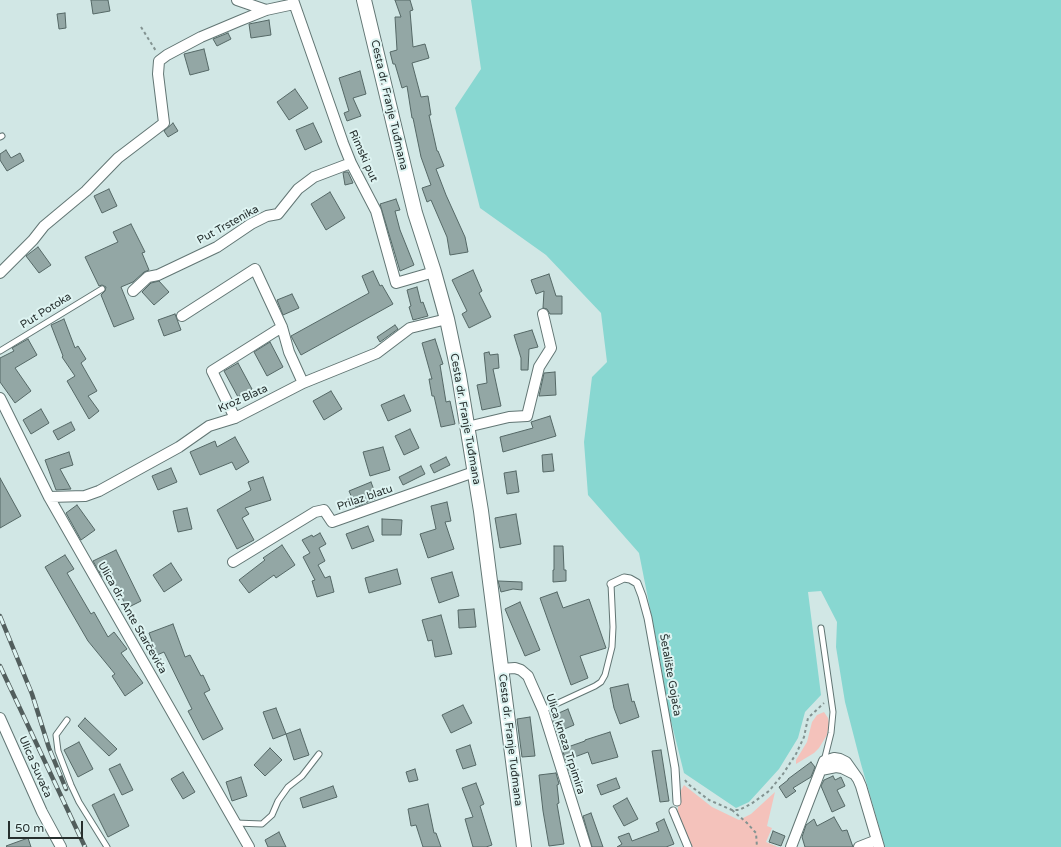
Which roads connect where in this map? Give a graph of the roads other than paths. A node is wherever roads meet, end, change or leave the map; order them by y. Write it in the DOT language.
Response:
graph roads {
  1 [pos="237,0"];
  2 [pos="364,0"];
  3 [pos="294,2"];
  4 [pos="266,10"];
  5 [pos="351,163"];
  6 [pos="434,272"];
  7 [pos="0,273"];
  8 [pos="102,289"];
  9 [pos="133,291"];
  10 [pos="543,314"];
  11 [pos="182,316"];
  12 [pos="447,319"];
  13 [pos="282,327"];
  14 [pos="0,351"];
  15 [pos="303,383"];
  16 [pos="0,398"];
  17 [pos="235,418"];
  18 [pos="468,427"];
  19 [pos="474,472"];
  20 [pos="49,497"];
  21 [pos="233,562"];
  22 [pos="610,584"];
  23 [pos="821,628"];
  24 [pos="501,669"];
  25 [pos="543,710"];
  26 [pos="0,718"];
  27 [pos="68,720"];
  28 [pos="319,754"];
  29 [pos="822,765"];
  30 [pos="677,802"];
  31 [pos="673,811"];
  32 [pos="235,823"];
  33 [pos="878,844"];
  34 [pos="61,847"];
  35 [pos="107,847"];
  36 [pos="249,847"];
  37 [pos="524,847"];
  38 [pos="586,847"];
  39 [pos="688,847"];
  40 [pos="791,847"];
  41 [pos="859,847"];
  1 -- 4 [label="street"];
  2 -- 6 [label="main road, Cesta dr. Franje Tuđmana"];
  3 -- 4 [label="street"];
  3 -- 5 [label="street, Rimski put"];
  4 -- 7 [label="street"];
  5 -- 6 [label="street, Rimski put"];
  5 -- 9 [label="street, Put Trstenika"];
  6 -- 12 [label="main road, Cesta dr. Franje Tuđmana"];
  8 -- 14 [label="lane, Put Potoka"];
  10 -- 18 [label="street"];
  11 -- 13 [label="street"];
  12 -- 15 [label="street, Kroz Blata"];
  12 -- 18 [label="main road, Cesta dr. Franje Tuđmana"];
  13 -- 15 [label="street"];
  13 -- 17 [label="street"];
  15 -- 17 [label="street, Kroz Blata"];
  16 -- 20 [label="street, Ulica dr. Ante Starčevića"];
  17 -- 20 [label="street, Kroz Blata"];
  18 -- 19 [label="main road, Cesta dr. Franje Tuđmana"];
  19 -- 21 [label="street, Prilaz blatu"];
  19 -- 24 [label="main road, Cesta dr. Franje Tuđmana"];
  20 -- 32 [label="street, Ulica dr. Ante Starčevića"];
  22 -- 25 [label="lane"];
  22 -- 30 [label="street, Šetalište Gojača"];
  23 -- 29 [label="lane"];
  24 -- 25 [label="street, Ulica kneza Trpimira"];
  24 -- 37 [label="main road, Cesta dr. Franje Tuđmana"];
  25 -- 38 [label="street, Ulica kneza Trpimira"];
  26 -- 34 [label="street, Ulica Suvača"];
  27 -- 35 [label="lane"];
  28 -- 32 [label="lane"];
  29 -- 33 [label="street"];
  29 -- 40 [label="street"];
  31 -- 39 [label="street"];
  32 -- 36 [label="street, Ulica dr. Ante Starčevića"];
  33 -- 41 [label="street"];
}
